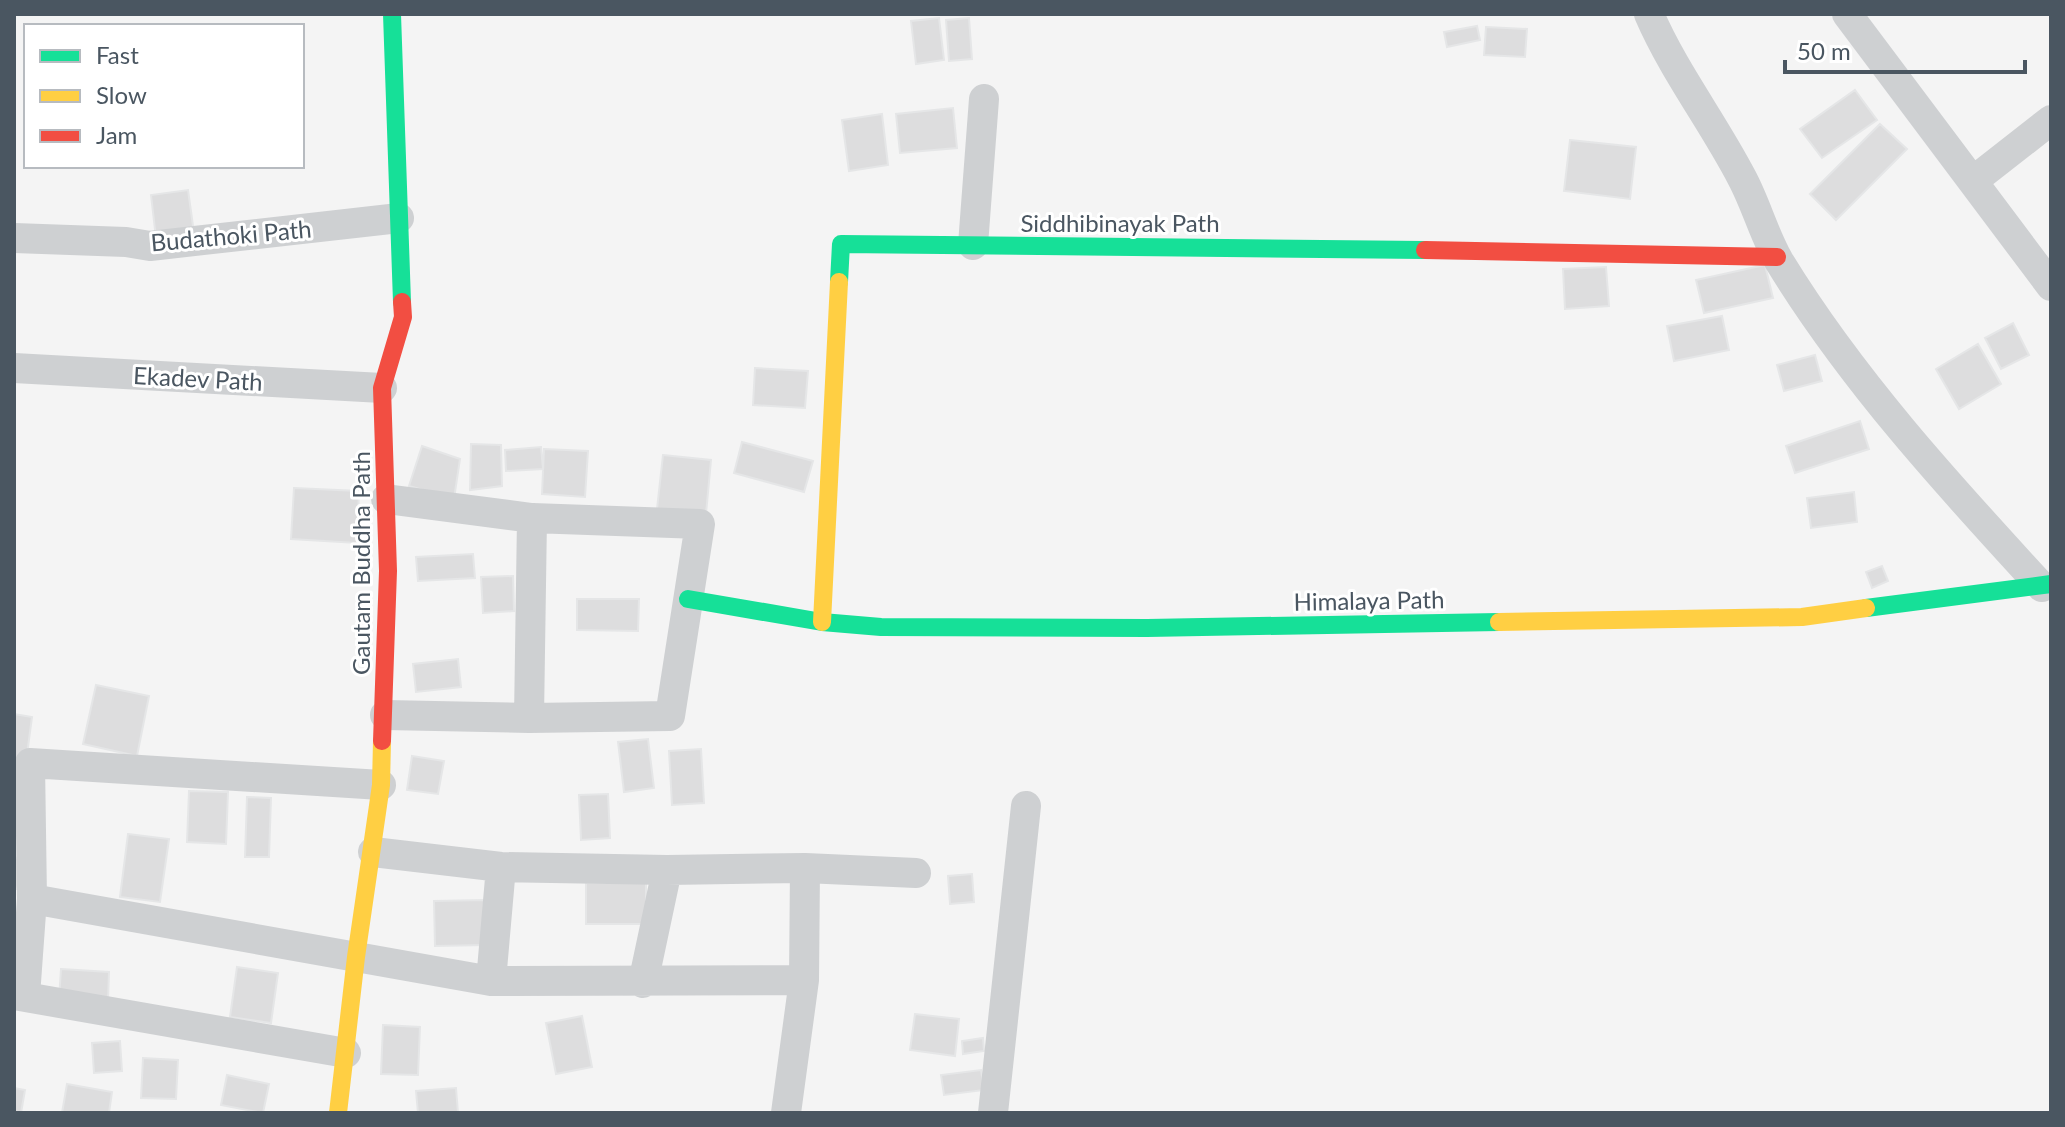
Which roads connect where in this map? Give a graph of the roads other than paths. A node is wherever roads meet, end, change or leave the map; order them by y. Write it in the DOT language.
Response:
graph roads {
  1 [pos="392,14"];
  2 [pos="1649,14"];
  3 [pos="1847,14"];
  4 [pos="984,99"];
  5 [pos="2051,120"];
  6 [pos="1973,181"];
  7 [pos="399,218"];
  8 [pos="14,238"];
  9 [pos="973,245"];
  10 [pos="1777,257"];
  11 [pos="2051,286"];
  12 [pos="14,368"];
  13 [pos="382,388"];
  14 [pos="386,499"];
  15 [pos="532,518"];
  16 [pos="2046,586"];
  17 [pos="688,599"];
  18 [pos="822,622"];
  19 [pos="385,715"];
  20 [pos="529,718"];
  21 [pos="381,785"];
  22 [pos="1026,806"];
  23 [pos="373,852"];
  24 [pos="501,867"];
  25 [pos="805,868"];
  26 [pos="667,870"];
  27 [pos="916,873"];
  28 [pos="32,899"];
  29 [pos="356,957"];
  30 [pos="804,980"];
  31 [pos="491,981"];
  32 [pos="643,983"];
  33 [pos="20,996"];
  34 [pos="346,1053"];
  35 [pos="338,1113"];
  36 [pos="786,1113"];
  37 [pos="993,1113"];
  1 -- 7 [label="street, Gautam Buddha Path"];
  2 -- 10 [label="street"];
  3 -- 6 [label="street"];
  4 -- 9 [label="street"];
  5 -- 6 [label="street"];
  6 -- 11 [label="street"];
  7 -- 8 [label="street, Budathoki Path"];
  7 -- 13 [label="street, Gautam Buddha Path"];
  9 -- 10 [label="street, Siddhibinayak Path"];
  9 -- 18 [label="street, Siddhibinayak Path"];
  10 -- 16 [label="street"];
  12 -- 13 [label="street, Ekadev Path"];
  13 -- 14 [label="street, Gautam Buddha Path"];
  14 -- 15 [label="street"];
  14 -- 19 [label="street, Gautam Buddha Path"];
  15 -- 17 [label="street"];
  15 -- 20 [label="street"];
  16 -- 18 [label="street, Himalaya Path"];
  17 -- 18 [label="street, Himalaya Path"];
  17 -- 20 [label="street"];
  19 -- 20 [label="street"];
  19 -- 21 [label="street, Gautam Buddha Path"];
  21 -- 23 [label="street, Gautam Buddha Path"];
  21 -- 28 [label="street"];
  22 -- 37 [label="street"];
  23 -- 24 [label="street"];
  23 -- 29 [label="street, Gautam Buddha Path"];
  24 -- 26 [label="street"];
  24 -- 31 [label="street"];
  25 -- 26 [label="street"];
  25 -- 27 [label="street"];
  25 -- 30 [label="street"];
  26 -- 32 [label="street"];
  28 -- 29 [label="street"];
  28 -- 33 [label="street"];
  29 -- 31 [label="street"];
  29 -- 34 [label="street, Gautam Buddha Path"];
  30 -- 32 [label="street"];
  30 -- 36 [label="street"];
  31 -- 32 [label="street"];
  33 -- 34 [label="street"];
  34 -- 35 [label="street, Gautam Buddha Path"];
}
